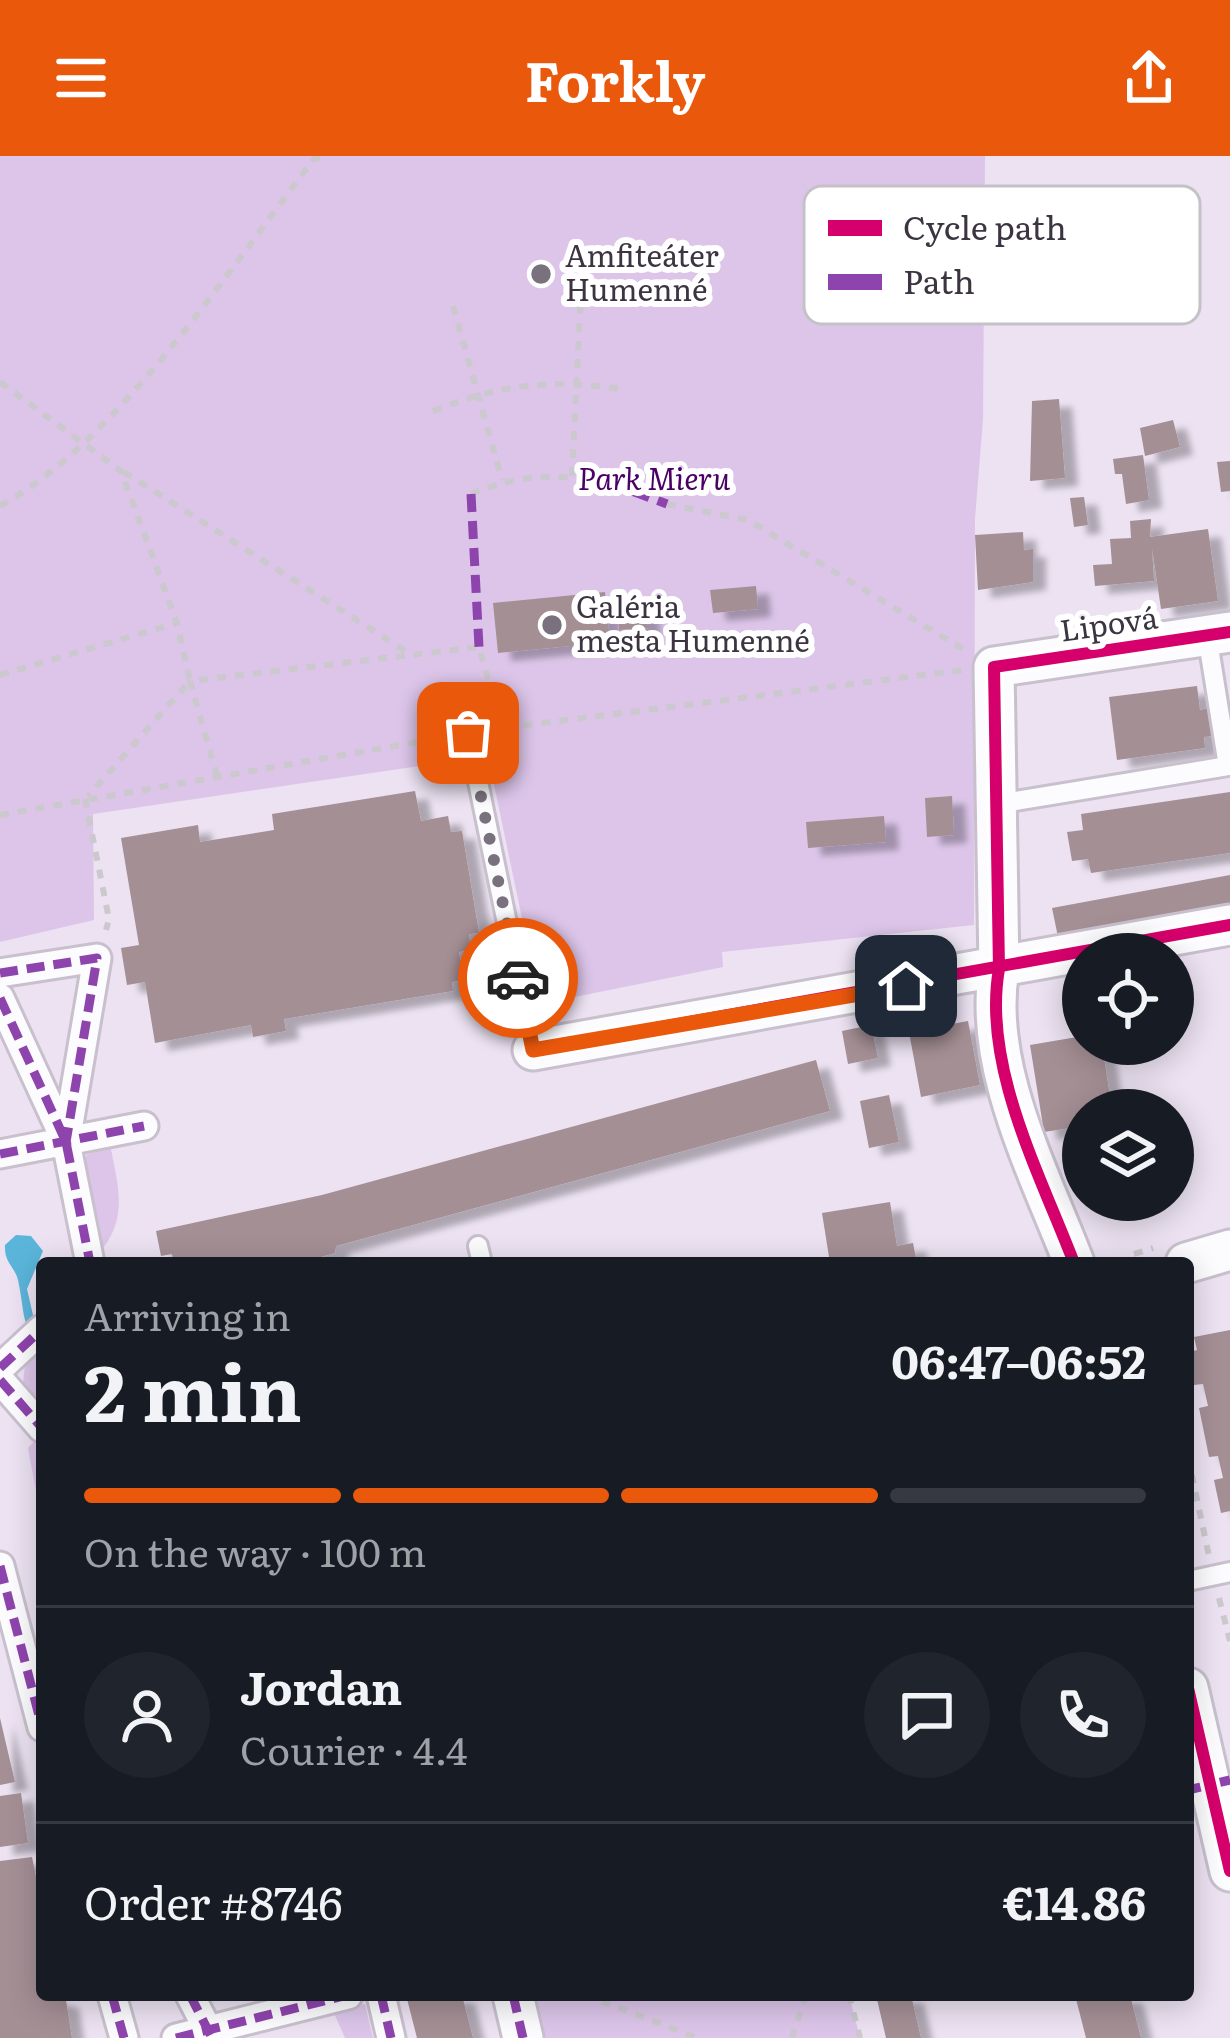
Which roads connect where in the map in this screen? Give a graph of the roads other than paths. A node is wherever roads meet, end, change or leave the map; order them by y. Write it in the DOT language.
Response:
graph roads {
  1 [pos="1218,633"];
  2 [pos="468,733"];
  3 [pos="997,804"];
  4 [pos="1230,925"];
  5 [pos="1000,969"];
  6 [pos="0,973"];
  7 [pos="0,998"];
  8 [pos="533,1050"];
  9 [pos="144,1126"];
  10 [pos="66,1142"];
  11 [pos="0,1154"];
  12 [pos="1230,1250"];
  13 [pos="89,1257"];
  14 [pos="1072,1257"];
  15 [pos="1194,1261"];
  16 [pos="36,1335"];
  17 [pos="10,1359"];
  18 [pos="0,1380"];
  19 [pos="36,1421"];
  20 [pos="0,1566"];
  21 [pos="1230,1572"];
  22 [pos="1194,1580"];
  23 [pos="33,1653"];
  24 [pos="1194,1715"];
  25 [pos="1209,1784"];
  26 [pos="1230,1871"];
  27 [pos="114,2001"];
  28 [pos="193,2001"];
  29 [pos="327,2001"];
  30 [pos="383,2001"];
  31 [pos="514,2001"];
  32 [pos="210,2034"];
  33 [pos="124,2038"];
  34 [pos="176,2038"];
  35 [pos="392,2038"];
  36 [pos="523,2038"];
  1 -- 3 [label="street, Lipová"];
  1 -- 3 [label="lane"];
  2 -- 8 [label="lane"];
  3 -- 5 [label="street"];
  4 -- 5 [label="street"];
  5 -- 8 [label="street"];
  5 -- 14 [label="street"];
  6 -- 10 [label="street"];
  7 -- 10 [label="street"];
  9 -- 10 [label="street"];
  10 -- 11 [label="street"];
  10 -- 13 [label="street"];
  12 -- 15 [label="street"];
  16 -- 17 [label="street"];
  18 -- 19 [label="street"];
  20 -- 23 [label="street"];
  21 -- 22 [label="lane"];
  24 -- 25 [label="street"];
  25 -- 26 [label="street"];
  27 -- 33 [label="street"];
  28 -- 32 [label="street"];
  29 -- 32 [label="street"];
  30 -- 35 [label="street"];
  31 -- 36 [label="street"];
  32 -- 34 [label="street"];
}
